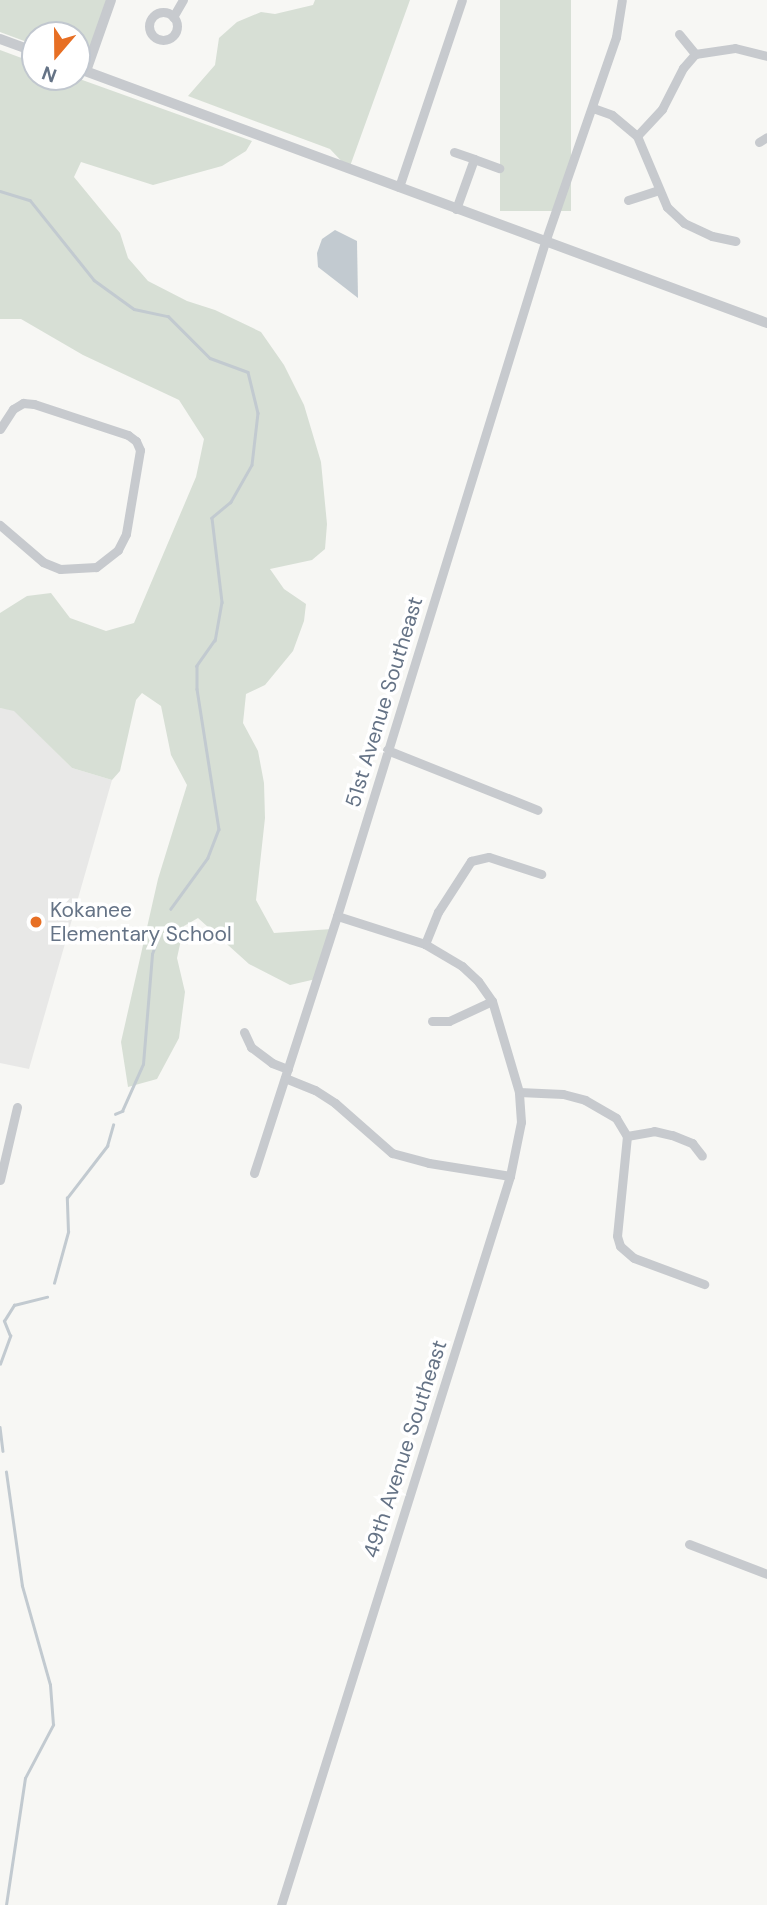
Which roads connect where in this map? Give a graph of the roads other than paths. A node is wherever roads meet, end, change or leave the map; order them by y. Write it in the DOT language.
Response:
graph roads {
  1 [pos="111,0"];
  2 [pos="183,0"];
  3 [pos="462,0"];
  4 [pos="622,0"];
  5 [pos="173,17"];
  6 [pos="680,34"];
  7 [pos="0,39"];
  8 [pos="21,47"];
  9 [pos="91,48"];
  10 [pos="695,54"];
  11 [pos="767,56"];
  12 [pos="91,73"];
  13 [pos="593,107"];
  14 [pos="637,136"];
  15 [pos="454,152"];
  16 [pos="474,159"];
  17 [pos="499,168"];
  18 [pos="399,187"];
  19 [pos="659,190"];
  20 [pos="628,200"];
  21 [pos="456,209"];
  22 [pos="735,241"];
  23 [pos="545,242"];
  24 [pos="767,323"];
  25 [pos="0,429"];
  26 [pos="0,525"];
  27 [pos="387,750"];
  28 [pos="538,810"];
  29 [pos="541,874"];
  30 [pos="337,916"];
  31 [pos="425,944"];
  32 [pos="492,1001"];
  33 [pos="432,1021"];
  34 [pos="244,1032"];
  35 [pos="287,1074"];
  36 [pos="519,1092"];
  37 [pos="17,1107"];
  38 [pos="627,1136"];
  39 [pos="702,1156"];
  40 [pos="254,1172"];
  41 [pos="510,1176"];
  42 [pos="0,1180"];
  43 [pos="705,1284"];
  44 [pos="689,1544"];
  45 [pos="767,1574"];
  46 [pos="281,1905"];
  1 -- 9 [label="street"];
  2 -- 5 [label="street"];
  3 -- 18 [label="street"];
  4 -- 13 [label="street, 51st Avenue Southeast"];
  6 -- 10 [label="street"];
  7 -- 8 [label="street"];
  10 -- 11 [label="street"];
  10 -- 14 [label="street"];
  12 -- 18 [label="street"];
  13 -- 14 [label="street"];
  13 -- 23 [label="street, 51st Avenue Southeast"];
  14 -- 19 [label="street"];
  15 -- 16 [label="street"];
  16 -- 17 [label="street"];
  16 -- 21 [label="street"];
  18 -- 21 [label="street"];
  19 -- 20 [label="street"];
  19 -- 22 [label="street"];
  21 -- 23 [label="street"];
  23 -- 24 [label="street"];
  23 -- 27 [label="street, 51st Avenue Southeast"];
  25 -- 26 [label="street"];
  27 -- 28 [label="street"];
  27 -- 30 [label="street, 51st Avenue Southeast"];
  29 -- 31 [label="street"];
  30 -- 31 [label="street"];
  30 -- 35 [label="street, 51st Avenue Southeast"];
  31 -- 32 [label="street"];
  32 -- 33 [label="street"];
  32 -- 36 [label="street, 49th Avenue Southeast"];
  34 -- 35 [label="street"];
  35 -- 40 [label="street, 51st Avenue Southeast"];
  35 -- 41 [label="street"];
  36 -- 38 [label="street"];
  36 -- 41 [label="street, 49th Avenue Southeast"];
  37 -- 42 [label="street"];
  38 -- 39 [label="street"];
  38 -- 43 [label="street"];
  41 -- 46 [label="street, 49th Avenue Southeast"];
  44 -- 45 [label="street"];
}
